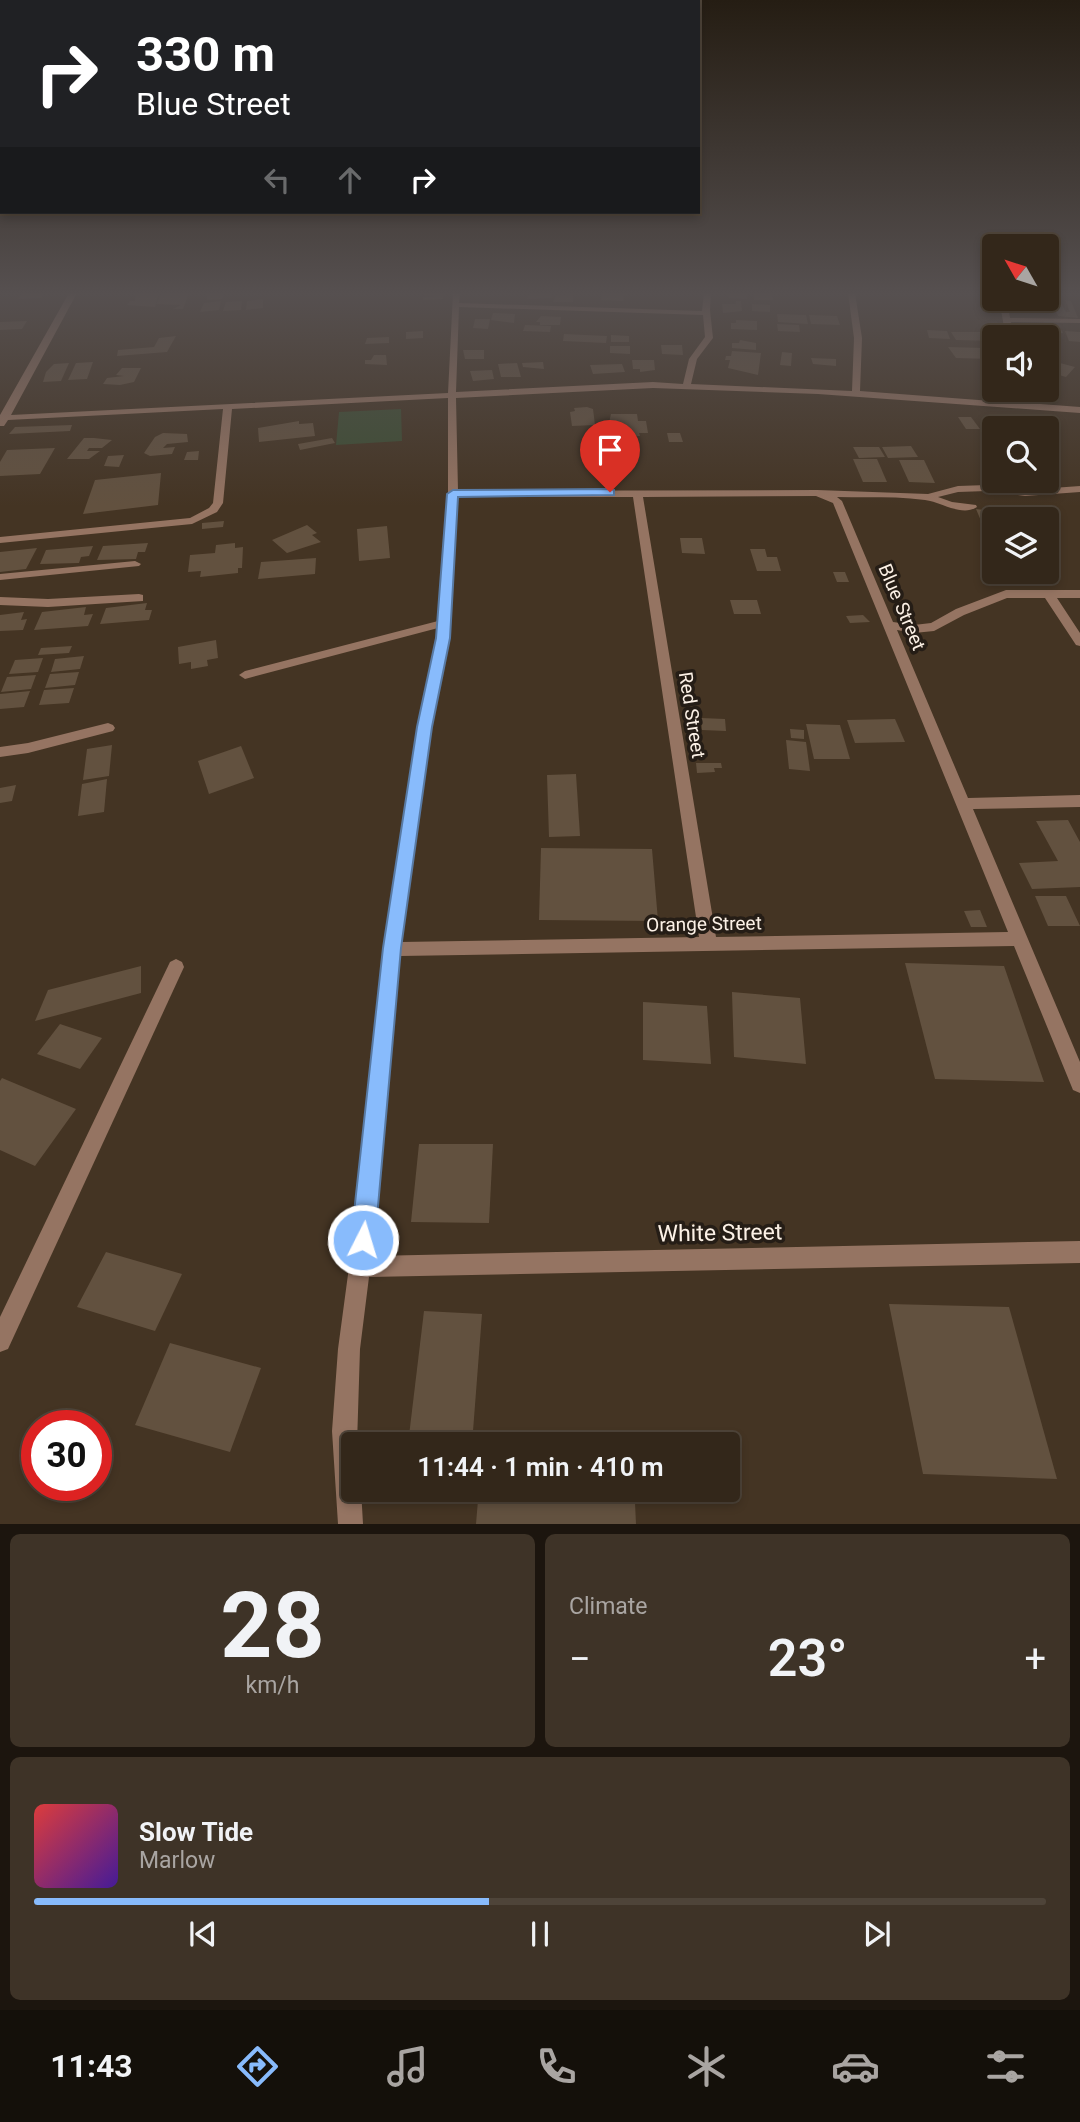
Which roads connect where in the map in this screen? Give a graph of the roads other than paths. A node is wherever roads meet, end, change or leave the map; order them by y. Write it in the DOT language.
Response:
graph roads {
  1 [pos="33,364"];
  2 [pos="453,364"];
  3 [pos="692,364"];
  4 [pos="857,364"];
  5 [pos="687,385"];
  6 [pos="856,394"];
  7 [pos="452,395"];
  8 [pos="1022,402"];
  9 [pos="1023,406"];
  10 [pos="228,407"];
  11 [pos="1080,410"];
  12 [pos="2,420"];
  13 [pos="1080,489"];
  14 [pos="636,492"];
  15 [pos="817,493"];
  16 [pos="453,494"];
  17 [pos="928,497"];
  18 [pos="972,507"];
  19 [pos="0,540"];
  20 [pos="135,564"];
  21 [pos="0,577"];
  22 [pos="1080,594"];
  23 [pos="1049,596"];
  24 [pos="139,598"];
  25 [pos="0,601"];
  26 [pos="444,623"];
  27 [pos="889,625"];
  28 [pos="1080,642"];
  29 [pos="245,675"];
  30 [pos="108,728"];
  31 [pos="0,752"];
  32 [pos="1080,801"];
  33 [pos="965,804"];
  34 [pos="1017,939"];
  35 [pos="709,945"];
  36 [pos="392,948"];
  37 [pos="177,967"];
  38 [pos="1080,1084"];
  39 [pos="1080,1252"];
  40 [pos="360,1266"];
  41 [pos="0,1341"];
  42 [pos="351,1524"];
  1 -- 12 [label="street"];
  2 -- 7 [label="street"];
  3 -- 5 [label="street"];
  4 -- 6 [label="street"];
  5 -- 6 [label="street"];
  5 -- 7 [label="street"];
  6 -- 9 [label="street"];
  7 -- 10 [label="street"];
  7 -- 16 [label="street"];
  8 -- 9 [label="street"];
  9 -- 11 [label="street"];
  10 -- 12 [label="street"];
  10 -- 19 [label="street"];
  13 -- 17 [label="street"];
  14 -- 15 [label="street"];
  14 -- 16 [label="street"];
  14 -- 35 [label="street, Red Street"];
  15 -- 17 [label="street"];
  15 -- 27 [label="street, Blue Street"];
  16 -- 26 [label="street"];
  17 -- 18 [label="street"];
  20 -- 21 [label="street"];
  22 -- 23 [label="street"];
  23 -- 27 [label="street"];
  23 -- 28 [label="street"];
  24 -- 25 [label="street"];
  26 -- 29 [label="street"];
  26 -- 36 [label="street"];
  27 -- 33 [label="street, Blue Street"];
  30 -- 31 [label="street"];
  32 -- 33 [label="street"];
  33 -- 34 [label="street, Blue Street"];
  34 -- 35 [label="street, Orange Street"];
  34 -- 38 [label="street, Blue Street"];
  35 -- 36 [label="street, Orange Street"];
  36 -- 40 [label="street"];
  37 -- 41 [label="street"];
  39 -- 40 [label="street, White Street"];
  40 -- 42 [label="street"];
}
